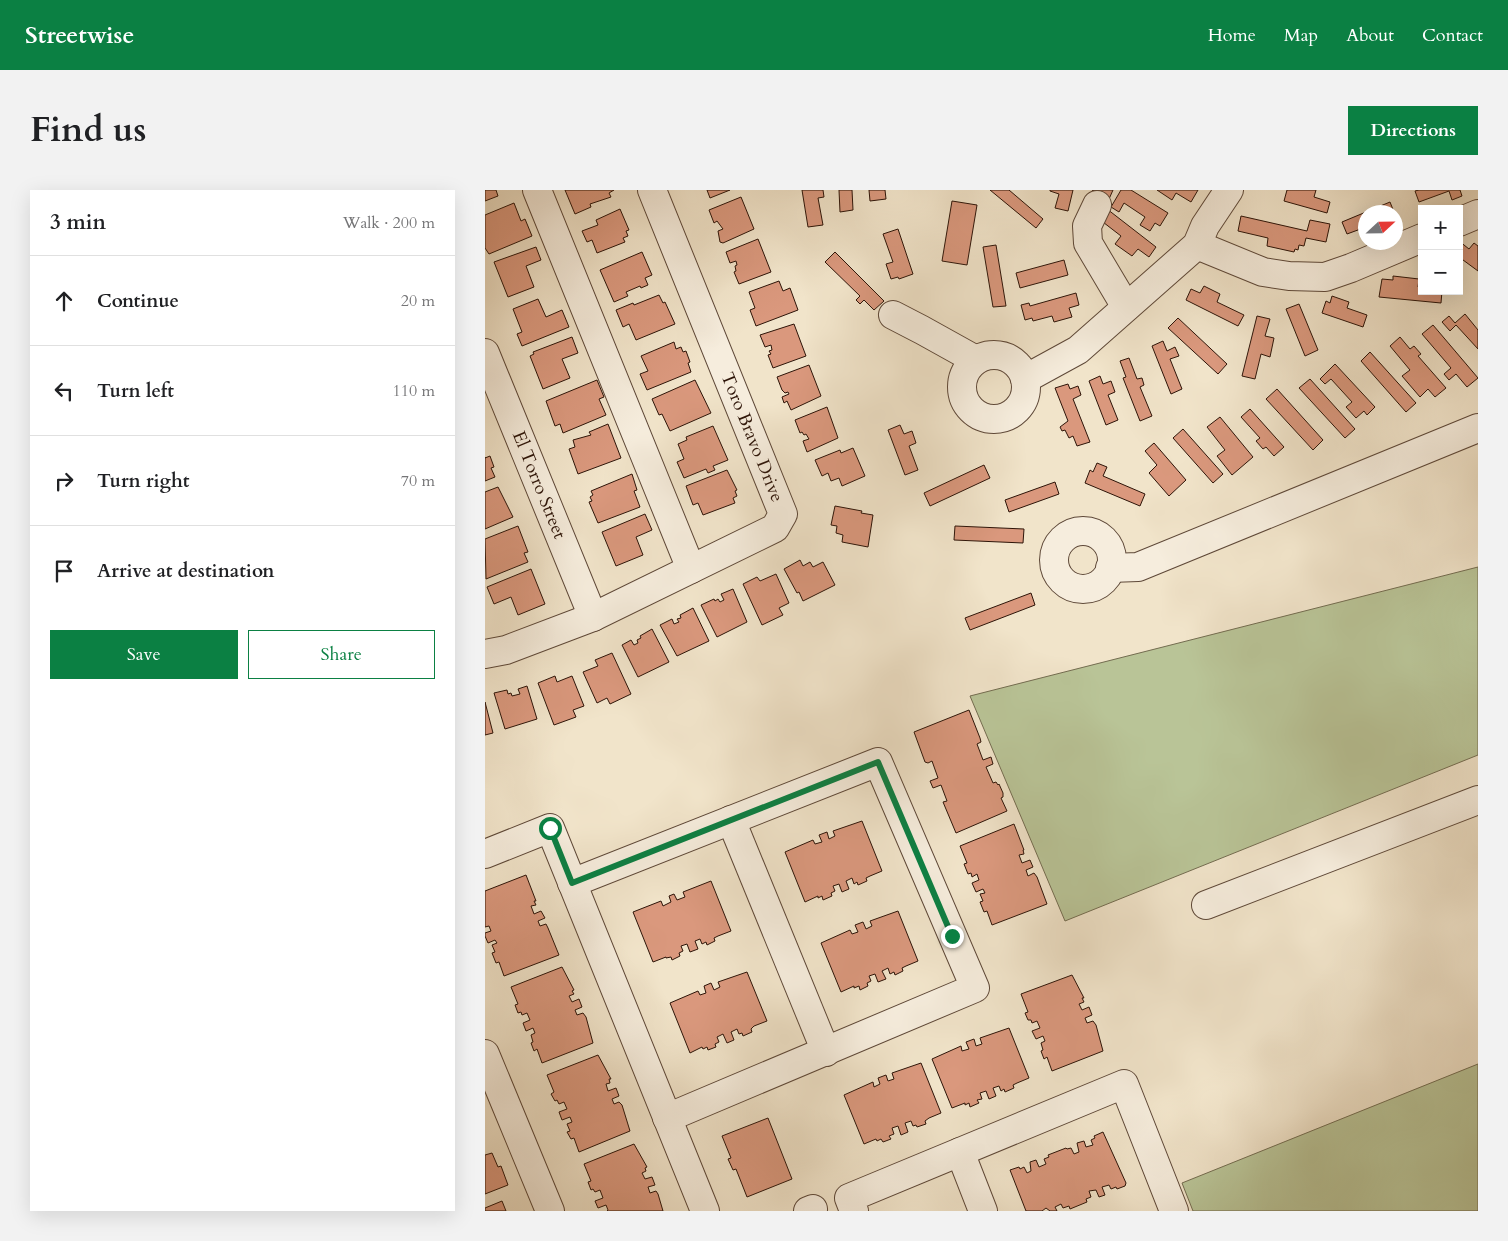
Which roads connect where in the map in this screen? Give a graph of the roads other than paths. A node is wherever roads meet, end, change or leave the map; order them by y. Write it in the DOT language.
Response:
graph roads {
  1 [pos="537,190"];
  2 [pos="652,190"];
  3 [pos="1229,190"];
  4 [pos="1097,205"];
  5 [pos="1478,214"];
  6 [pos="1463,220"];
  7 [pos="1418,240"];
  8 [pos="1197,245"];
  9 [pos="1125,308"];
  10 [pos="893,315"];
  11 [pos="485,353"];
  12 [pos="976,360"];
  13 [pos="1025,379"];
  14 [pos="1478,428"];
  15 [pos="1110,568"];
  16 [pos="691,569"];
  17 [pos="593,617"];
  18 [pos="486,651"];
  19 [pos="1478,800"];
  20 [pos="731,820"];
  21 [pos="485,854"];
  22 [pos="572,883"];
  23 [pos="1206,905"];
  24 [pos="826,1052"];
  25 [pos="485,1054"];
  26 [pos="667,1118"];
  27 [pos="960,1152"];
  28 [pos="549,1211"];
  29 [pos="705,1211"];
  30 [pos="854,1211"];
  31 [pos="983,1211"];
  32 [pos="1174,1211"];
  1 -- 16 [label="street"];
  2 -- 16 [label="street, Toro Bravo Drive"];
  3 -- 8 [label="street"];
  4 -- 9 [label="street"];
  5 -- 6 [label="street"];
  7 -- 8 [label="street"];
  8 -- 9 [label="street"];
  9 -- 13 [label="street"];
  10 -- 12 [label="street"];
  11 -- 17 [label="street, El Torro Street"];
  12 -- 13 [label="street"];
  12 -- 13 [label="street"];
  14 -- 15 [label="street"];
  16 -- 17 [label="street, Toro Bravo Drive"];
  17 -- 18 [label="street, Toro Bravo Drive"];
  19 -- 23 [label="street"];
  20 -- 22 [label="street"];
  20 -- 24 [label="street"];
  20 -- 24 [label="street"];
  21 -- 22 [label="street"];
  22 -- 26 [label="street"];
  24 -- 26 [label="street"];
  25 -- 28 [label="street"];
  26 -- 29 [label="street"];
  27 -- 30 [label="street"];
  27 -- 31 [label="street"];
  27 -- 32 [label="street"];
}
